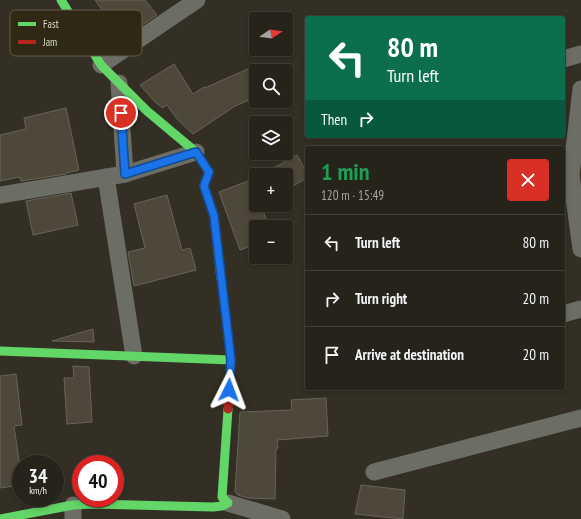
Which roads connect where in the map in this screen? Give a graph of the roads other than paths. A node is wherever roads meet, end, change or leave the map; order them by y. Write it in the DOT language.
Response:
graph roads {
  1 [pos="61,0"];
  2 [pos="197,0"];
  3 [pos="67,10"];
  4 [pos="142,37"];
  5 [pos="581,54"];
  6 [pos="95,56"];
  7 [pos="114,56"];
  8 [pos="565,58"];
  9 [pos="101,65"];
  10 [pos="119,83"];
  11 [pos="581,89"];
  12 [pos="196,152"];
  13 [pos="125,174"];
  14 [pos="567,176"];
  15 [pos="106,177"];
  16 [pos="0,195"];
  17 [pos="581,249"];
  18 [pos="581,309"];
  19 [pos="565,313"];
  20 [pos="0,351"];
  21 [pos="134,356"];
  22 [pos="231,360"];
  23 [pos="581,418"];
  24 [pos="374,472"];
  25 [pos="228,502"];
  26 [pos="73,512"];
  27 [pos="0,519"];
  28 [pos="282,519"];
  1 -- 3 [label="street"];
  2 -- 4 [label="street"];
  5 -- 8 [label="street"];
  6 -- 9 [label="street"];
  7 -- 9 [label="street"];
  9 -- 10 [label="street"];
  10 -- 12 [label="street"];
  10 -- 13 [label="street"];
  11 -- 14 [label="street"];
  12 -- 13 [label="street"];
  12 -- 22 [label="street"];
  13 -- 15 [label="street"];
  14 -- 17 [label="street"];
  15 -- 16 [label="street"];
  15 -- 21 [label="street"];
  18 -- 19 [label="street"];
  20 -- 21 [label="street"];
  21 -- 22 [label="street"];
  22 -- 25 [label="street"];
  23 -- 24 [label="street"];
  25 -- 26 [label="street"];
  25 -- 28 [label="street"];
  26 -- 27 [label="street"];
}
